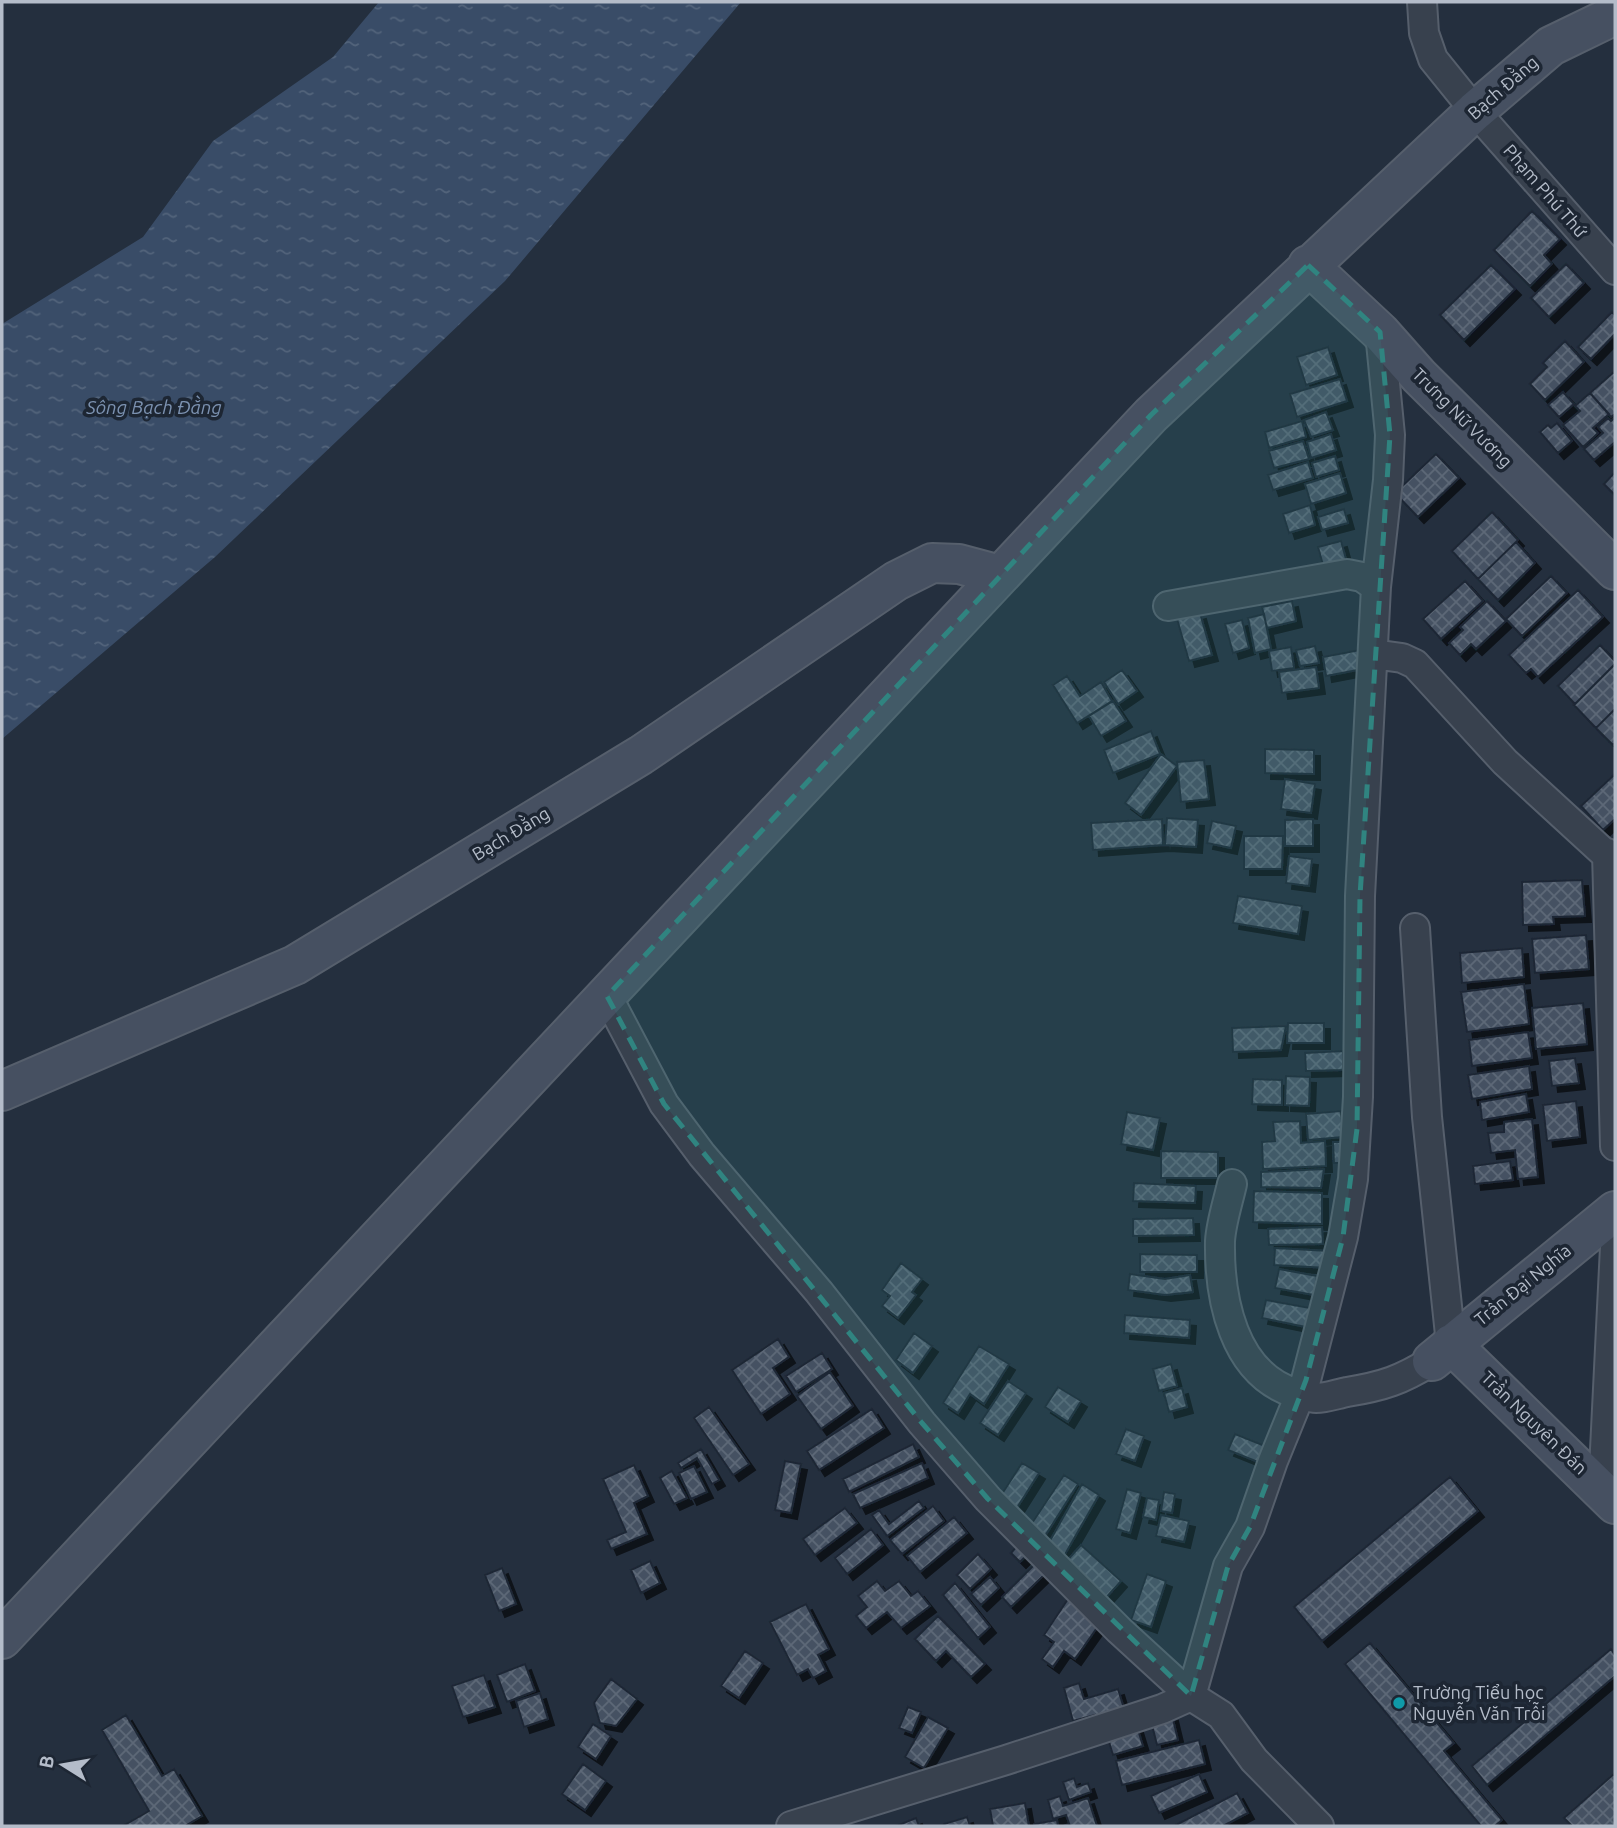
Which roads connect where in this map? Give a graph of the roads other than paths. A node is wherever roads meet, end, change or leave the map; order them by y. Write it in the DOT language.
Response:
graph roads {
  1 [pos="1422,2"];
  2 [pos="1615,15"];
  3 [pos="1475,111"];
  4 [pos="1609,251"];
  5 [pos="1308,265"];
  6 [pos="1380,332"];
  7 [pos="1615,570"];
  8 [pos="1000,575"];
  9 [pos="1376,587"];
  10 [pos="1168,606"];
  11 [pos="1373,654"];
  12 [pos="1611,858"];
  13 [pos="1415,928"];
  14 [pos="607,996"];
  15 [pos="2,1091"];
  16 [pos="1615,1146"];
  17 [pos="1232,1184"];
  18 [pos="1615,1211"];
  19 [pos="1615,1247"];
  20 [pos="1441,1352"];
  21 [pos="1301,1394"];
  22 [pos="1609,1497"];
  23 [pos="2,1639"];
  24 [pos="1192,1696"];
  25 [pos="791,1826"];
  26 [pos="1319,1826"];
  1 -- 3 [label="street"];
  2 -- 3 [label="street, Bạch Đằng"];
  3 -- 4 [label="street, Phạm Phú Thứ"];
  3 -- 5 [label="street, Bạch Đằng"];
  5 -- 6 [label="street, Trưng Nữ Vương"];
  5 -- 8 [label="street, Bạch Đằng"];
  6 -- 7 [label="street, Trưng Nữ Vương"];
  6 -- 9 [label="street"];
  8 -- 14 [label="street, Bạch Đằng"];
  8 -- 15 [label="street, Bạch Đằng"];
  9 -- 10 [label="street"];
  9 -- 11 [label="street"];
  11 -- 12 [label="street"];
  11 -- 21 [label="street"];
  12 -- 16 [label="street"];
  13 -- 20 [label="street"];
  14 -- 23 [label="street, Bạch Đằng"];
  14 -- 24 [label="street"];
  17 -- 21 [label="street"];
  18 -- 20 [label="street, Trần Đại Nghĩa"];
  19 -- 22 [label="street"];
  20 -- 21 [label="street"];
  20 -- 22 [label="street, Trần Nguyên Đán"];
  21 -- 24 [label="street"];
  24 -- 25 [label="street"];
  24 -- 26 [label="street"];
}
